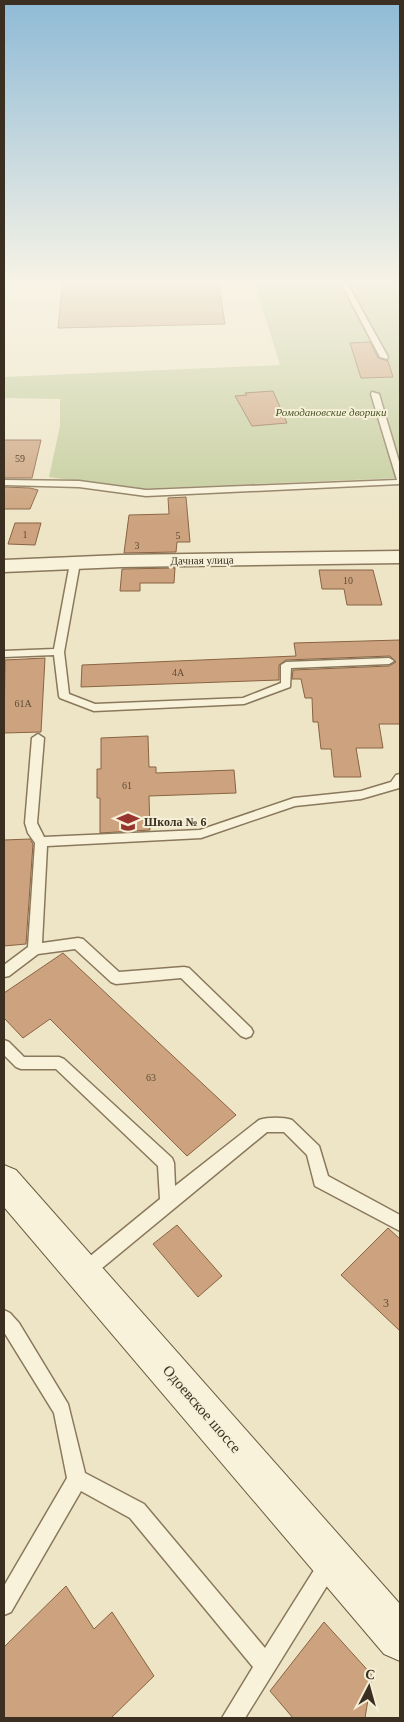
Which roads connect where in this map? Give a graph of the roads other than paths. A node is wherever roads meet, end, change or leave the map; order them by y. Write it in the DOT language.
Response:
graph roads {
  1 [pos="375,394"];
  2 [pos="400,478"];
  3 [pos="400,482"];
  4 [pos="4,484"];
  5 [pos="400,557"];
  6 [pos="75,563"];
  7 [pos="4,566"];
  8 [pos="59,652"];
  9 [pos="4,654"];
  10 [pos="389,661"];
  11 [pos="38,738"];
  12 [pos="400,778"];
  13 [pos="41,842"];
  14 [pos="35,949"];
  15 [pos="4,972"];
  16 [pos="246,1032"];
  17 [pos="4,1046"];
  18 [pos="4,1181"];
  19 [pos="168,1202"];
  20 [pos="400,1223"];
  21 [pos="83,1272"];
  22 [pos="4,1319"];
  23 [pos="77,1479"];
  24 [pos="332,1559"];
  25 [pos="4,1605"];
  26 [pos="400,1638"];
  27 [pos="265,1665"];
  28 [pos="233,1718"];
  1 -- 2 [label="lane"];
  3 -- 4 [label="lane"];
  5 -- 6 [label="street, Дачная улица"];
  6 -- 7 [label="street, Дачная улица"];
  6 -- 8 [label="lane"];
  8 -- 9 [label="lane"];
  8 -- 10 [label="lane"];
  11 -- 13 [label="lane"];
  12 -- 13 [label="lane"];
  13 -- 14 [label="lane"];
  14 -- 15 [label="lane"];
  14 -- 16 [label="lane"];
  17 -- 19 [label="lane"];
  18 -- 21 [label="main road, Одоевское шоссе"];
  19 -- 20 [label="lane"];
  19 -- 21 [label="lane"];
  21 -- 24 [label="main road, Одоевское шоссе"];
  22 -- 23 [label="lane"];
  23 -- 25 [label="lane"];
  23 -- 27 [label="lane"];
  24 -- 26 [label="main road, Одоевское шоссе"];
  24 -- 27 [label="lane"];
  27 -- 28 [label="lane"];
}
